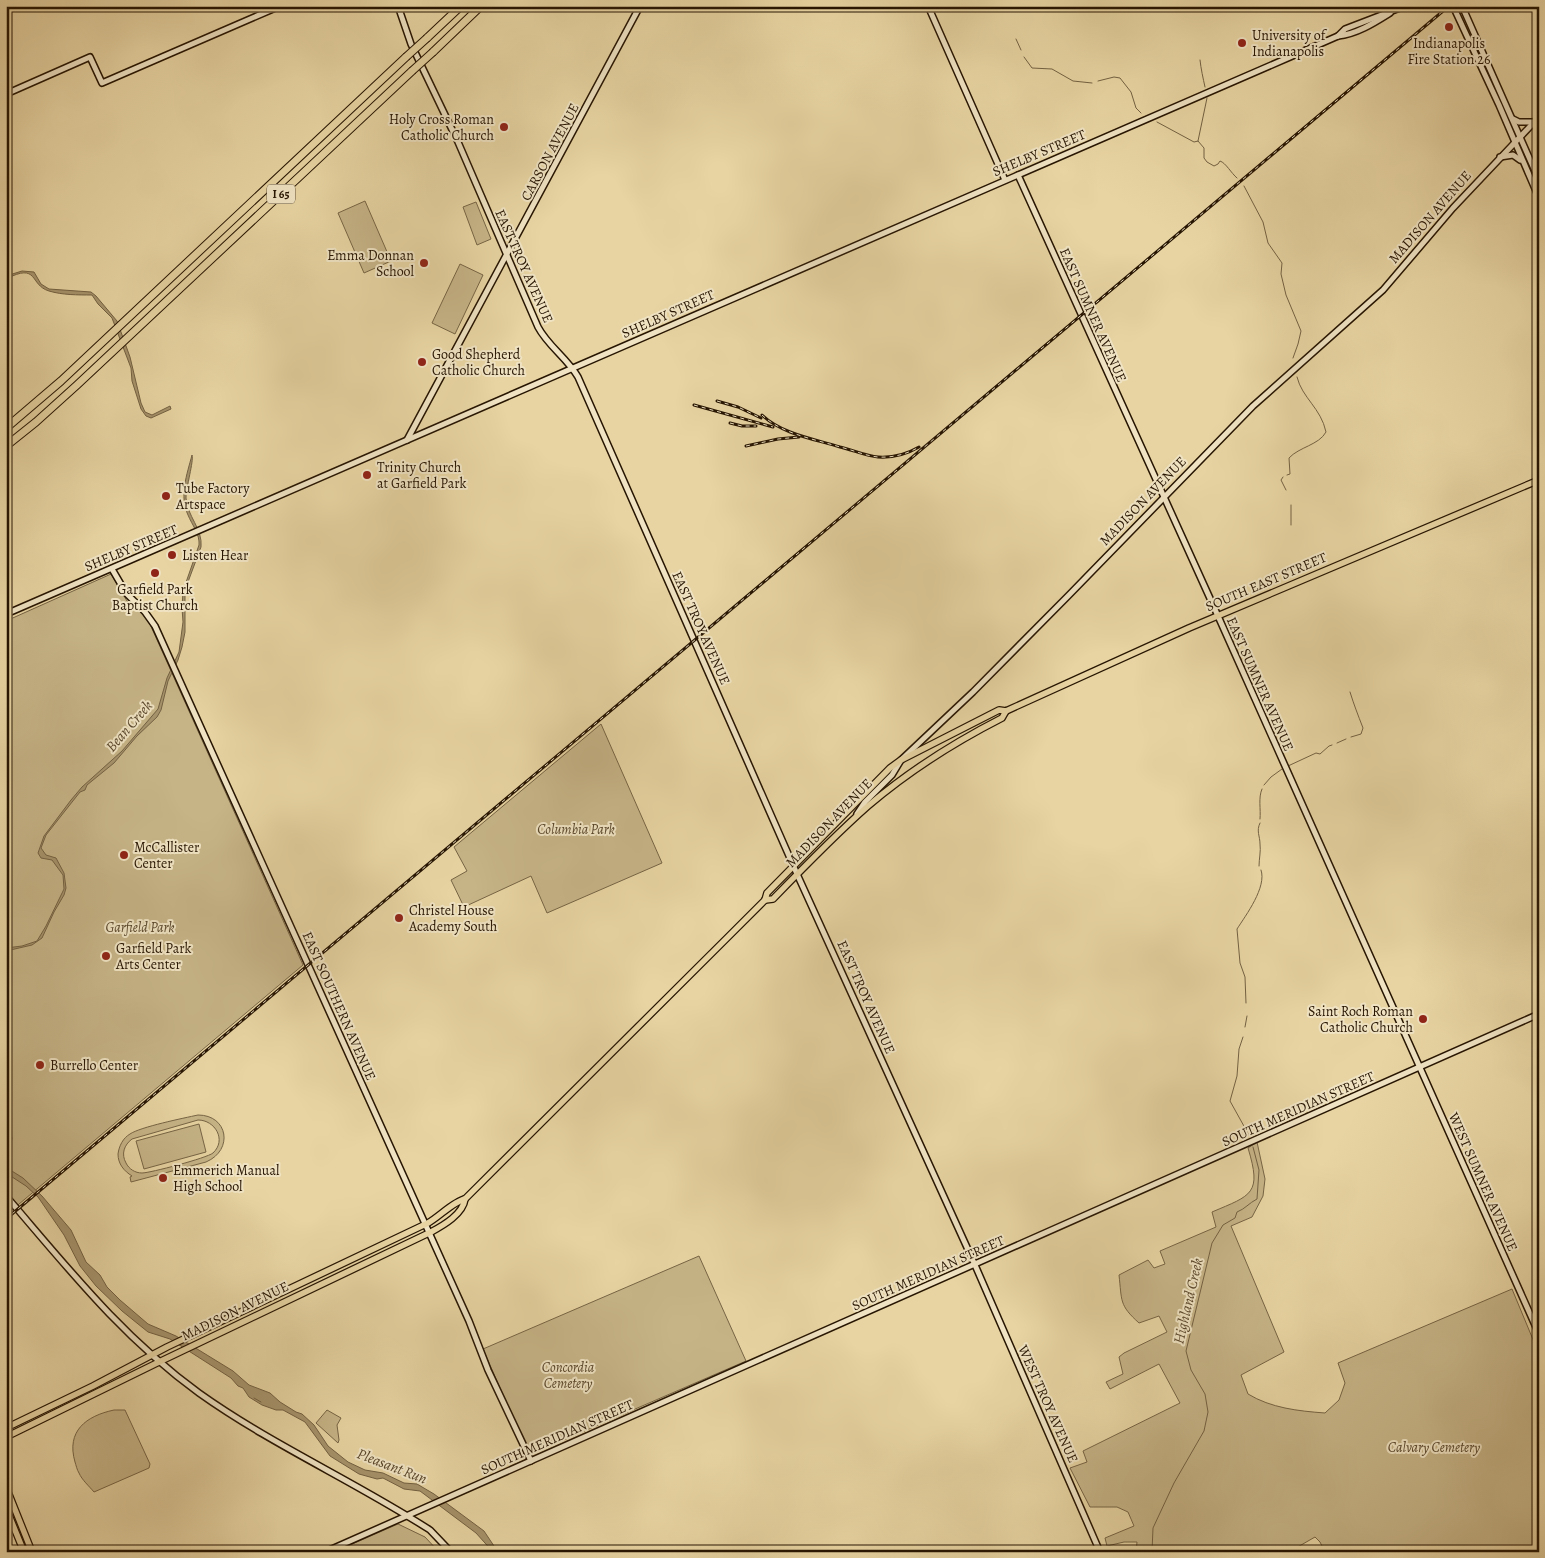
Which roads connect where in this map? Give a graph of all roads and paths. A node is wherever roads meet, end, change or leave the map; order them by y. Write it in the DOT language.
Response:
graph roads {
  1 [pos="280,6"];
  2 [pos="398,6"];
  3 [pos="461,6"];
  4 [pos="481,6"];
  5 [pos="640,6"];
  6 [pos="928,6"];
  7 [pos="1405,6"];
  8 [pos="1453,6"];
  9 [pos="1462,6"];
  10 [pos="6,94"];
  11 [pos="1513,119"];
  12 [pos="1537,119"];
  13 [pos="1520,136"];
  14 [pos="1515,141"];
  15 [pos="1500,157"];
  16 [pos="1522,161"];
  17 [pos="1018,175"];
  18 [pos="1005,180"];
  19 [pos="1539,180"];
  20 [pos="1539,198"];
  21 [pos="507,256"];
  22 [pos="572,368"];
  23 [pos="6,428"];
  24 [pos="407,440"];
  25 [pos="6,446"];
  26 [pos="1539,480"];
  27 [pos="1164,498"];
  28 [pos="112,569"];
  29 [pos="6,614"];
  30 [pos="1218,616"];
  31 [pos="1006,711"];
  32 [pos="901,760"];
  33 [pos="890,768"];
  34 [pos="854,818"];
  35 [pos="793,865"];
  36 [pos="797,874"];
  37 [pos="765,900"];
  38 [pos="1539,1014"];
  39 [pos="1420,1066"];
  40 [pos="6,1196"];
  41 [pos="465,1199"];
  42 [pos="424,1224"];
  43 [pos="429,1233"];
  44 [pos="975,1265"];
  45 [pos="1539,1334"];
  46 [pos="152,1356"];
  47 [pos="159,1362"];
  48 [pos="6,1428"];
  49 [pos="6,1437"];
  50 [pos="530,1461"];
  51 [pos="6,1487"];
  52 [pos="6,1508"];
  53 [pos="406,1515"];
  54 [pos="24,1552"];
  55 [pos="32,1552"];
  56 [pos="325,1552"];
  57 [pos="451,1552"];
  58 [pos="1100,1552"];
  1 -- 10 [label="main road"];
  2 -- 21 [label="main road, EAST TROY AVENUE"];
  3 -- 23 [label="highway, I 65, bridge"];
  4 -- 25 [label="highway, I 65, bridge"];
  5 -- 21 [label="main road, CARSON AVENUE"];
  6 -- 18 [label="main road"];
  7 -- 17 [label="main road, SHELBY STREET"];
  8 -- 14 [label="main road"];
  9 -- 11 [label="main road"];
  11 -- 12 [label="main road"];
  11 -- 13 [label="main road"];
  12 -- 13 [label="main road, MADISON AVENUE"];
  13 -- 14 [label="main road, MADISON AVENUE"];
  13 -- 19 [label="main road"];
  14 -- 15 [label="main road, MADISON AVENUE"];
  14 -- 16 [label="main road"];
  15 -- 16 [label="main road"];
  15 -- 27 [label="main road, MADISON AVENUE"];
  16 -- 20 [label="main road"];
  17 -- 18 [label="main road, SHELBY STREET"];
  17 -- 27 [label="main road, EAST SUMNER AVENUE"];
  18 -- 22 [label="main road, SHELBY STREET"];
  21 -- 22 [label="main road, EAST TROY AVENUE"];
  21 -- 24 [label="main road, CARSON AVENUE"];
  22 -- 24 [label="main road, SHELBY STREET"];
  22 -- 35 [label="main road, EAST TROY AVENUE"];
  24 -- 28 [label="main road, SHELBY STREET"];
  26 -- 30 [label="main road, SOUTH EAST STREET"];
  27 -- 30 [label="main road, EAST SUMNER AVENUE"];
  27 -- 32 [label="main road, MADISON AVENUE"];
  28 -- 29 [label="main road, SHELBY STREET"];
  28 -- 42 [label="main road, EAST SOUTHERN AVENUE"];
  30 -- 31 [label="main road, SOUTH EAST STREET"];
  30 -- 39 [label="main road, EAST SUMNER AVENUE"];
  31 -- 32 [label="main road, SOUTH EAST STREET"];
  31 -- 34 [label="main road, SOUTH EAST STREET"];
  32 -- 33 [label="main road, SOUTH EAST STREET"];
  32 -- 34 [label="main road, MADISON AVENUE"];
  33 -- 35 [label="main road, MADISON AVENUE"];
  34 -- 36 [label="main road, MADISON AVENUE"];
  35 -- 36 [label="main road, EAST TROY AVENUE"];
  35 -- 37 [label="main road, MADISON AVENUE"];
  36 -- 37 [label="main road, MADISON AVENUE"];
  36 -- 44 [label="main road, EAST TROY AVENUE"];
  37 -- 41 [label="main road, MADISON AVENUE"];
  38 -- 39 [label="main road, SOUTH MERIDIAN STREET"];
  39 -- 44 [label="main road, SOUTH MERIDIAN STREET"];
  39 -- 45 [label="main road, WEST SUMNER AVENUE"];
  40 -- 46 [label="main road"];
  41 -- 42 [label="main road, MADISON AVENUE"];
  41 -- 43 [label="main road, MADISON AVENUE"];
  42 -- 43 [label="main road, EAST SOUTHERN AVENUE"];
  42 -- 46 [label="main road, MADISON AVENUE"];
  43 -- 47 [label="main road, MADISON AVENUE"];
  43 -- 50 [label="main road, EAST SOUTHERN AVENUE"];
  44 -- 50 [label="main road, SOUTH MERIDIAN STREET"];
  44 -- 58 [label="main road, WEST TROY AVENUE"];
  46 -- 47 [label="main road"];
  46 -- 48 [label="main road, MADISON AVENUE"];
  47 -- 49 [label="main road, MADISON AVENUE"];
  47 -- 53 [label="main road"];
  50 -- 53 [label="main road, SOUTH MERIDIAN STREET"];
  51 -- 55 [label="main road"];
  52 -- 54 [label="main road"];
  53 -- 56 [label="main road, SOUTH MERIDIAN STREET"];
  53 -- 57 [label="main road"];
}
